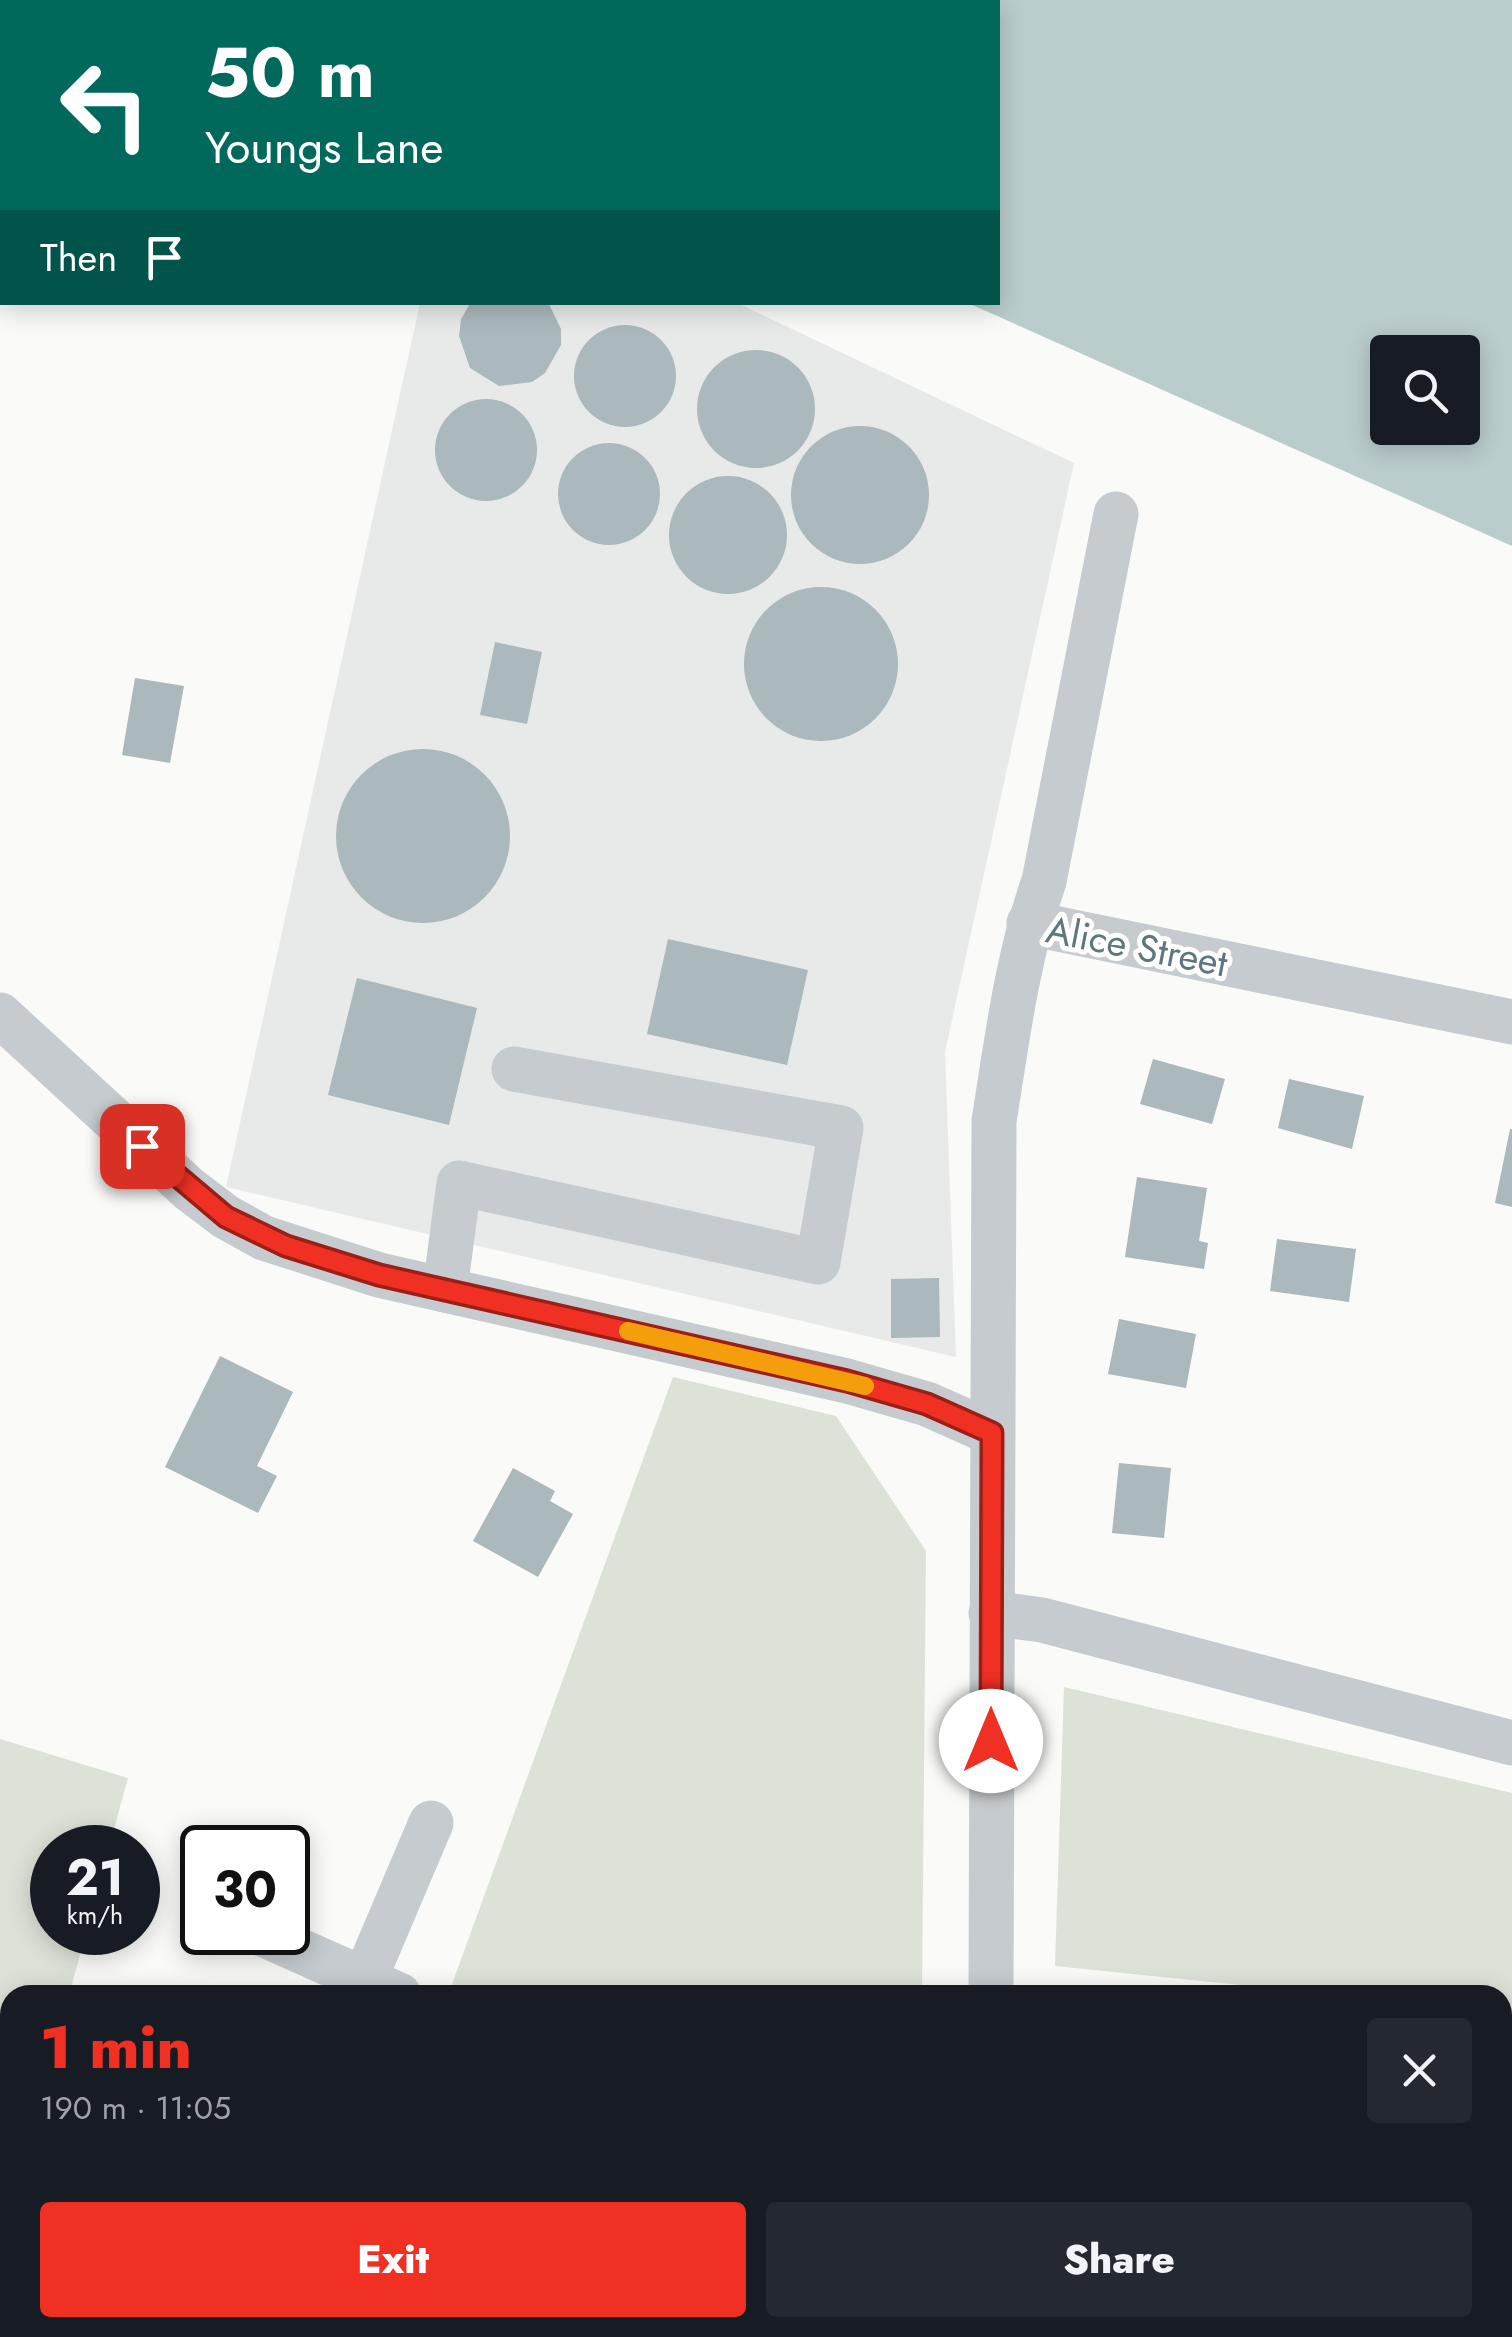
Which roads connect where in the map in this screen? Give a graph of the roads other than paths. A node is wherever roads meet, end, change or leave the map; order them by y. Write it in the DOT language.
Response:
graph roads {
  1 [pos="1116,514"];
  2 [pos="1029,924"];
  3 [pos="0,1015"];
  4 [pos="1512,1022"];
  5 [pos="514,1069"];
  6 [pos="445,1290"];
  7 [pos="992,1433"];
  8 [pos="992,1613"];
  9 [pos="1512,1743"];
  10 [pos="431,1823"];
  11 [pos="304,1955"];
  12 [pos="364,1985"];
  13 [pos="376,1985"];
  14 [pos="991,1985"];
  1 -- 2 [label="street"];
  2 -- 4 [label="street, Alice Street"];
  2 -- 7 [label="street, Alice Street"];
  3 -- 6 [label="street"];
  5 -- 6 [label="street"];
  6 -- 7 [label="street"];
  7 -- 8 [label="street, Alice Street"];
  8 -- 9 [label="street"];
  8 -- 14 [label="street, Alice Street"];
  10 -- 13 [label="street"];
  11 -- 12 [label="street"];
}
